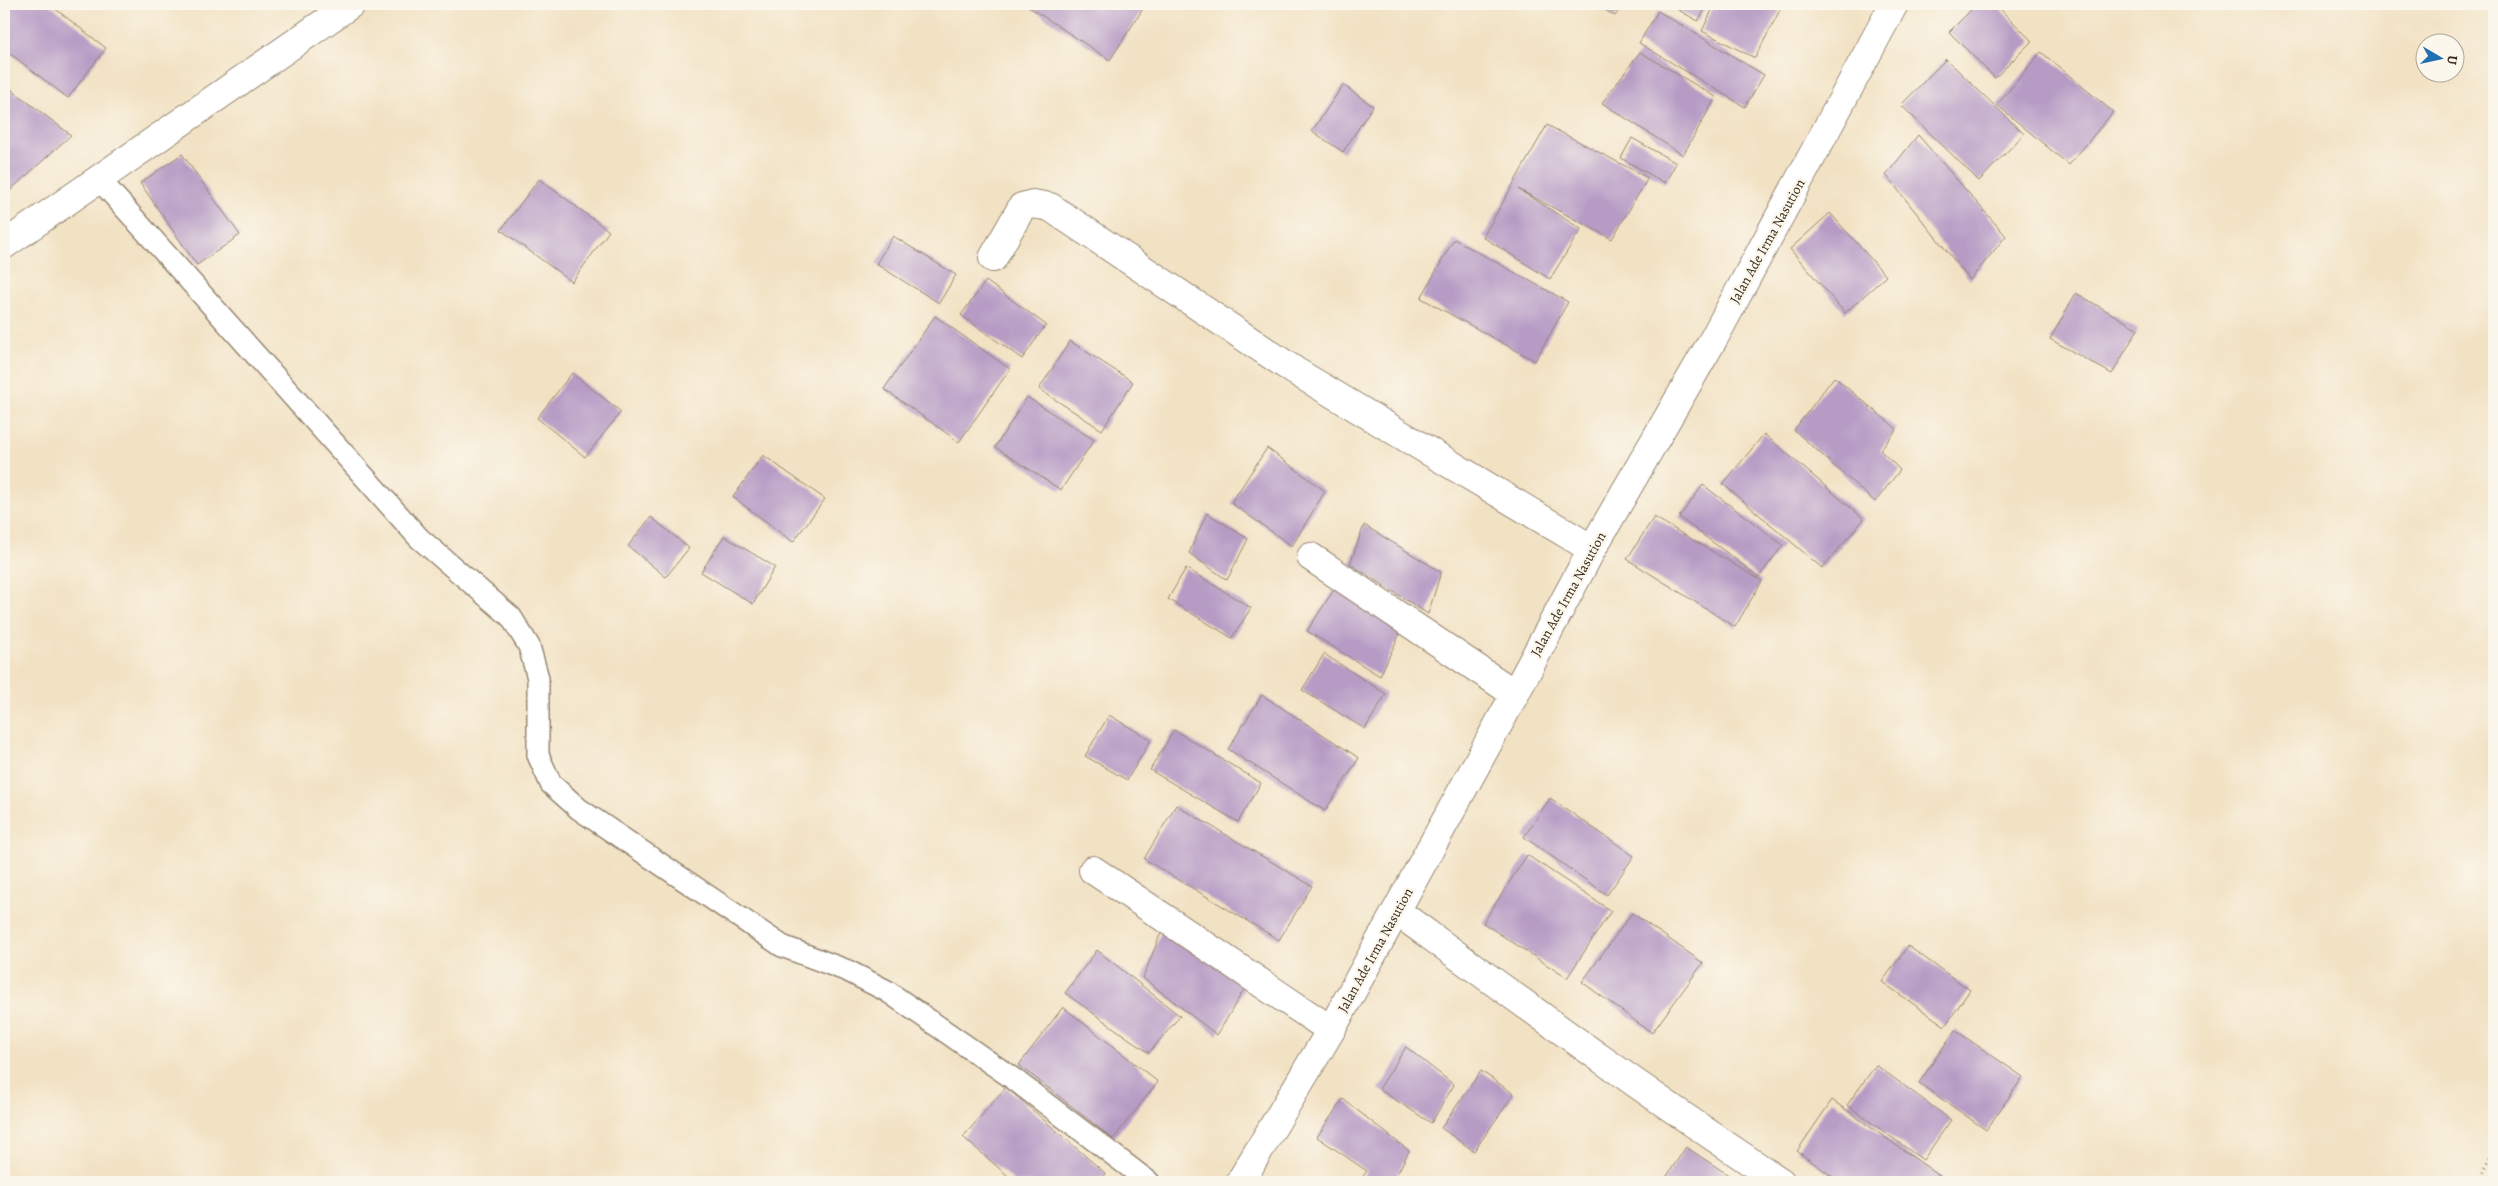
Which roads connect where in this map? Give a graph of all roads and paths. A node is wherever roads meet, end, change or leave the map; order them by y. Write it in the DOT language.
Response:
graph roads {
  1 [pos="351,4"];
  2 [pos="1894,4"];
  3 [pos="99,179"];
  4 [pos="4,245"];
  5 [pos="993,258"];
  6 [pos="1592,550"];
  7 [pos="1311,557"];
  8 [pos="1515,694"];
  9 [pos="1093,870"];
  10 [pos="1396,911"];
  11 [pos="1331,1030"];
  12 [pos="2494,1148"];
  13 [pos="1148,1182"];
  14 [pos="1240,1182"];
  15 [pos="1781,1182"];
  16 [pos="2480,1182"];
  1 -- 3 [label="street"];
  2 -- 6 [label="street, Jalan Ade Irma Nasution"];
  3 -- 4 [label="street"];
  3 -- 13 [label="lane"];
  5 -- 6 [label="street"];
  6 -- 8 [label="street, Jalan Ade Irma Nasution"];
  7 -- 8 [label="street"];
  8 -- 10 [label="street, Jalan Ade Irma Nasution"];
  9 -- 11 [label="street"];
  10 -- 11 [label="street, Jalan Ade Irma Nasution"];
  10 -- 15 [label="street"];
  11 -- 14 [label="street, Jalan Ade Irma Nasution"];
  12 -- 16 [label="path"];
}
